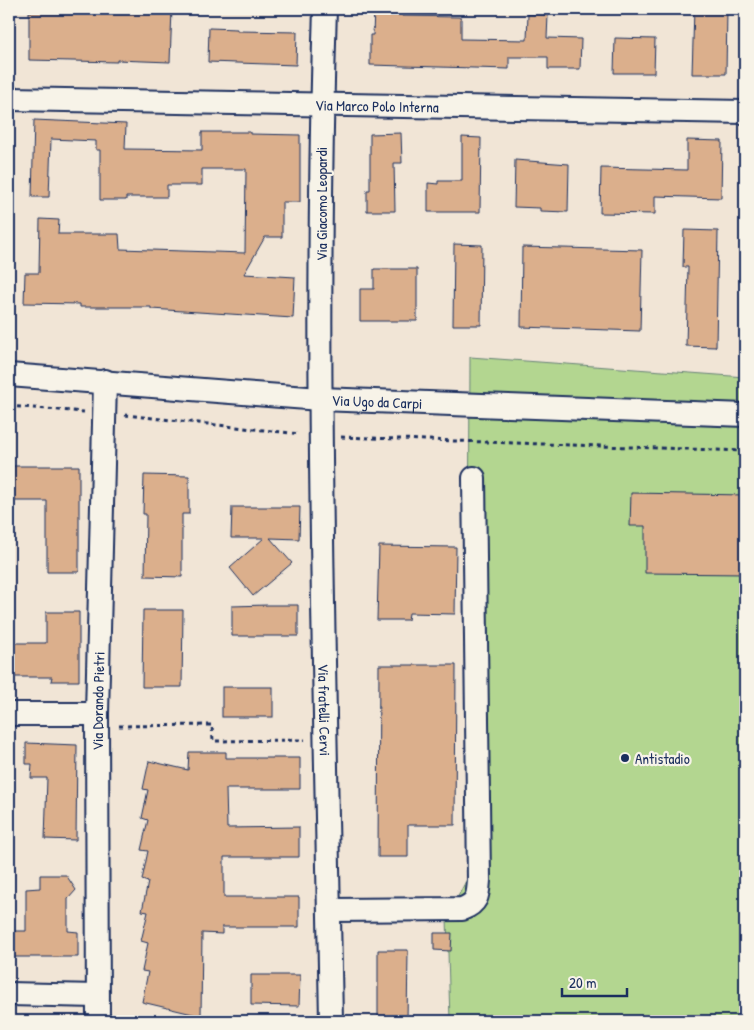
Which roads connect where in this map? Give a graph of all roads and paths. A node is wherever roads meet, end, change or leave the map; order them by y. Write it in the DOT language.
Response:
graph roads {
  1 [pos="325,9"];
  2 [pos="9,100"];
  3 [pos="322,104"];
  4 [pos="745,112"];
  5 [pos="9,375"];
  6 [pos="105,381"];
  7 [pos="320,399"];
  8 [pos="9,406"];
  9 [pos="104,413"];
  10 [pos="745,414"];
  11 [pos="320,436"];
  12 [pos="745,451"];
  13 [pos="474,478"];
  14 [pos="9,714"];
  15 [pos="97,720"];
  16 [pos="326,740"];
  17 [pos="329,910"];
  18 [pos="9,994"];
  19 [pos="97,996"];
  20 [pos="98,1021"];
  21 [pos="331,1021"];
  1 -- 3 [label="street, Via Giacomo Leopardi"];
  2 -- 3 [label="street, Via Marco Polo Interna"];
  3 -- 4 [label="street, Via Marco Polo Interna"];
  3 -- 7 [label="street, Via Giacomo Leopardi"];
  5 -- 6 [label="street, Via Ugo da Carpi"];
  6 -- 7 [label="street, Via Ugo da Carpi"];
  6 -- 9 [label="street, Via Dorando Pietri"];
  7 -- 10 [label="street, Via Ugo da Carpi"];
  7 -- 11 [label="street, Via fratelli Cervi"];
  8 -- 9 [label="path"];
  9 -- 11 [label="path"];
  9 -- 15 [label="street, Via Dorando Pietri"];
  11 -- 12 [label="path"];
  11 -- 16 [label="street, Via fratelli Cervi"];
  13 -- 17 [label="street"];
  14 -- 15 [label="street"];
  15 -- 16 [label="path"];
  15 -- 19 [label="street, Via Dorando Pietri"];
  16 -- 17 [label="street, Via fratelli Cervi"];
  17 -- 21 [label="street, Via fratelli Cervi"];
  18 -- 19 [label="street"];
  19 -- 20 [label="street, Via Dorando Pietri"];
}
